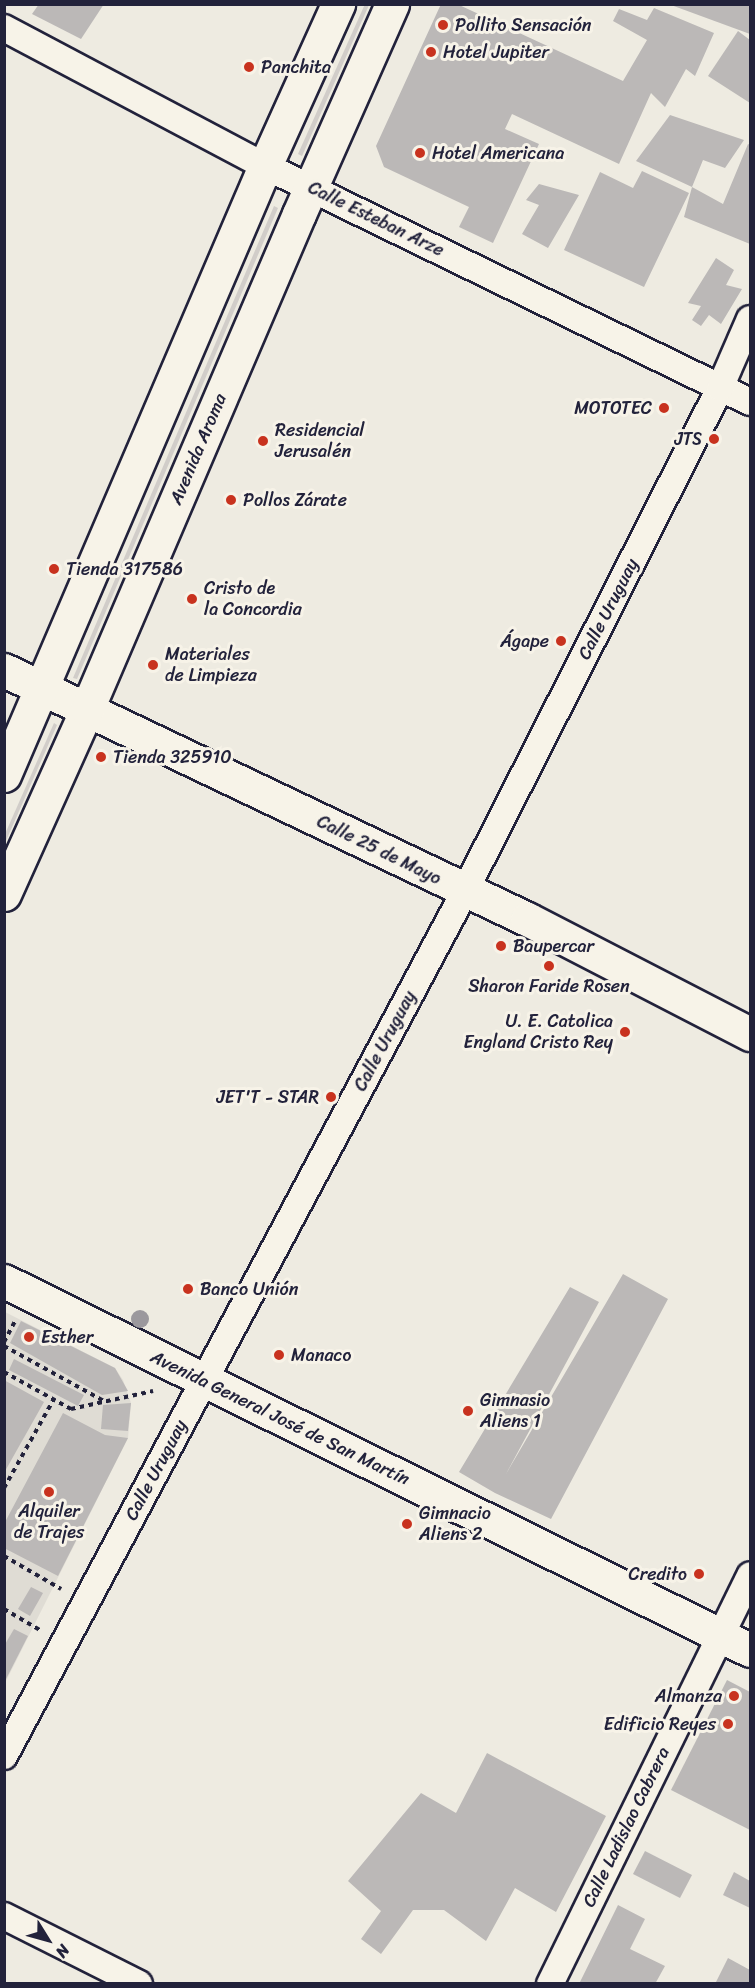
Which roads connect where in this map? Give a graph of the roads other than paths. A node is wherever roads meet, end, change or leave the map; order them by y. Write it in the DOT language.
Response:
graph roads {
  1 [pos="338,4"];
  2 [pos="392,4"];
  3 [pos="4,28"];
  4 [pos="266,166"];
  5 [pos="311,186"];
  6 [pos="750,319"];
  7 [pos="720,388"];
  8 [pos="750,402"];
  9 [pos="4,670"];
  10 [pos="41,689"];
  11 [pos="87,710"];
  12 [pos="4,775"];
  13 [pos="465,891"];
  14 [pos="4,894"];
  15 [pos="750,1034"];
  16 [pos="4,1281"];
  17 [pos="204,1380"];
  18 [pos="750,1575"];
  19 [pos="720,1635"];
  20 [pos="750,1650"];
  21 [pos="4,1756"];
  22 [pos="4,1916"];
  23 [pos="140,1983"];
  24 [pos="550,1983"];
  1 -- 4 [label="main road"];
  2 -- 5 [label="main road, Avenida Aroma"];
  3 -- 4 [label="street, Calle Esteban Arze"];
  4 -- 5 [label="street, Calle Esteban Arze"];
  4 -- 10 [label="main road"];
  5 -- 7 [label="street, Calle Esteban Arze"];
  5 -- 11 [label="main road, Avenida Aroma"];
  6 -- 7 [label="street, Calle Uruguay"];
  7 -- 8 [label="street, Calle Esteban Arze"];
  7 -- 13 [label="street, Calle Uruguay"];
  9 -- 10 [label="main road, Calle 25 de Mayo"];
  10 -- 11 [label="main road, Calle 25 de Mayo"];
  10 -- 12 [label="main road"];
  11 -- 13 [label="main road, Calle 25 de Mayo"];
  11 -- 14 [label="main road, Avenida Aroma"];
  13 -- 15 [label="main road, Calle 25 de Mayo"];
  13 -- 17 [label="street, Calle Uruguay"];
  16 -- 17 [label="main road, Avenida General José de San Martín"];
  17 -- 19 [label="main road, Avenida General José de San Martín"];
  17 -- 21 [label="street, Calle Uruguay"];
  18 -- 19 [label="street, Calle Ladislao Cabrera"];
  19 -- 20 [label="main road, Avenida General José de San Martín"];
  19 -- 24 [label="street, Calle Ladislao Cabrera"];
  22 -- 23 [label="street"];
}
